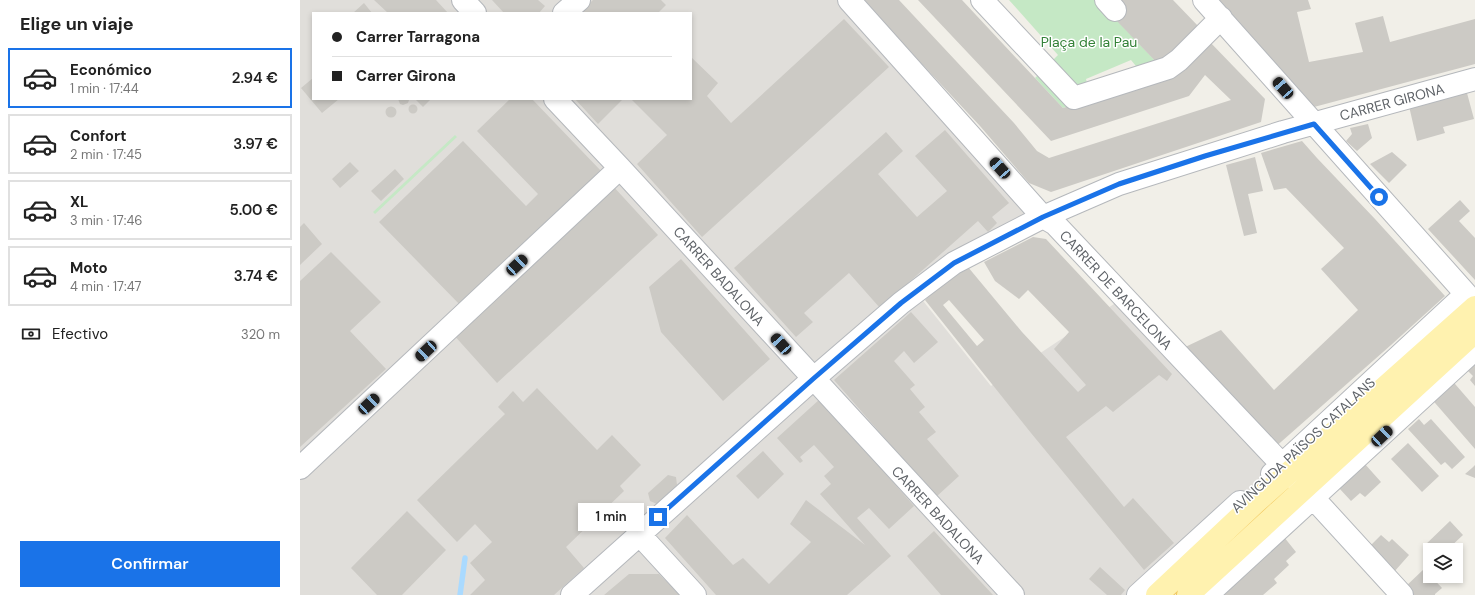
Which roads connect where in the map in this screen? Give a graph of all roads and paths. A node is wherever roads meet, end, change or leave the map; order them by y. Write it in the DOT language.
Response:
graph roads {
  1 [pos="463,0"];
  2 [pos="579,0"];
  3 [pos="849,0"];
  4 [pos="982,0"];
  5 [pos="1204,0"];
  6 [pos="474,12"];
  7 [pos="565,12"];
  8 [pos="1221,18"];
  9 [pos="1475,79"];
  10 [pos="556,100"];
  11 [pos="1314,124"];
  12 [pos="620,168"];
  13 [pos="1043,217"];
  14 [pos="1472,302"];
  15 [pos="1475,332"];
  16 [pos="1475,349"];
  17 [pos="813,379"];
  18 [pos="300,468"];
  19 [pos="1285,469"];
  20 [pos="1309,494"];
  21 [pos="639,534"];
  22 [pos="572,595"];
  23 [pos="695,595"];
  24 [pos="1013,595"];
  25 [pos="1138,595"];
  26 [pos="1157,595"];
  27 [pos="1188,595"];
  28 [pos="1208,595"];
  29 [pos="1402,595"];
  1 -- 6 [label="street"];
  2 -- 7 [label="street"];
  3 -- 13 [label="street, CARRER DE BARCELONA"];
  4 -- 8 [label="street"];
  5 -- 8 [label="street"];
  8 -- 11 [label="street"];
  9 -- 11 [label="street, CARRER GIRONA"];
  10 -- 12 [label="street, CARRER BADALONA"];
  11 -- 13 [label="street, CARRER GIRONA"];
  11 -- 14 [label="street"];
  12 -- 17 [label="street, CARRER BADALONA"];
  12 -- 18 [label="street"];
  13 -- 17 [label="street, CARRER GIRONA"];
  13 -- 19 [label="street, CARRER DE BARCELONA"];
  14 -- 19 [label="main road, AVINGUDA PAÏSOS CATALANS"];
  15 -- 20 [label="main road"];
  16 -- 20 [label="street"];
  17 -- 21 [label="street, CARRER GIRONA"];
  17 -- 24 [label="street, CARRER BADALONA"];
  19 -- 20 [label="street, CARRER DE BARCELONA"];
  19 -- 25 [label="street, AVINGUDA PAÏSOS CATALANS"];
  19 -- 26 [label="main road, AVINGUDA PAÏSOS CATALANS"];
  20 -- 27 [label="main road"];
  20 -- 28 [label="street"];
  20 -- 29 [label="street, CARRER DE BARCELONA"];
  21 -- 22 [label="street, CARRER GIRONA"];
  21 -- 23 [label="street"];
}
